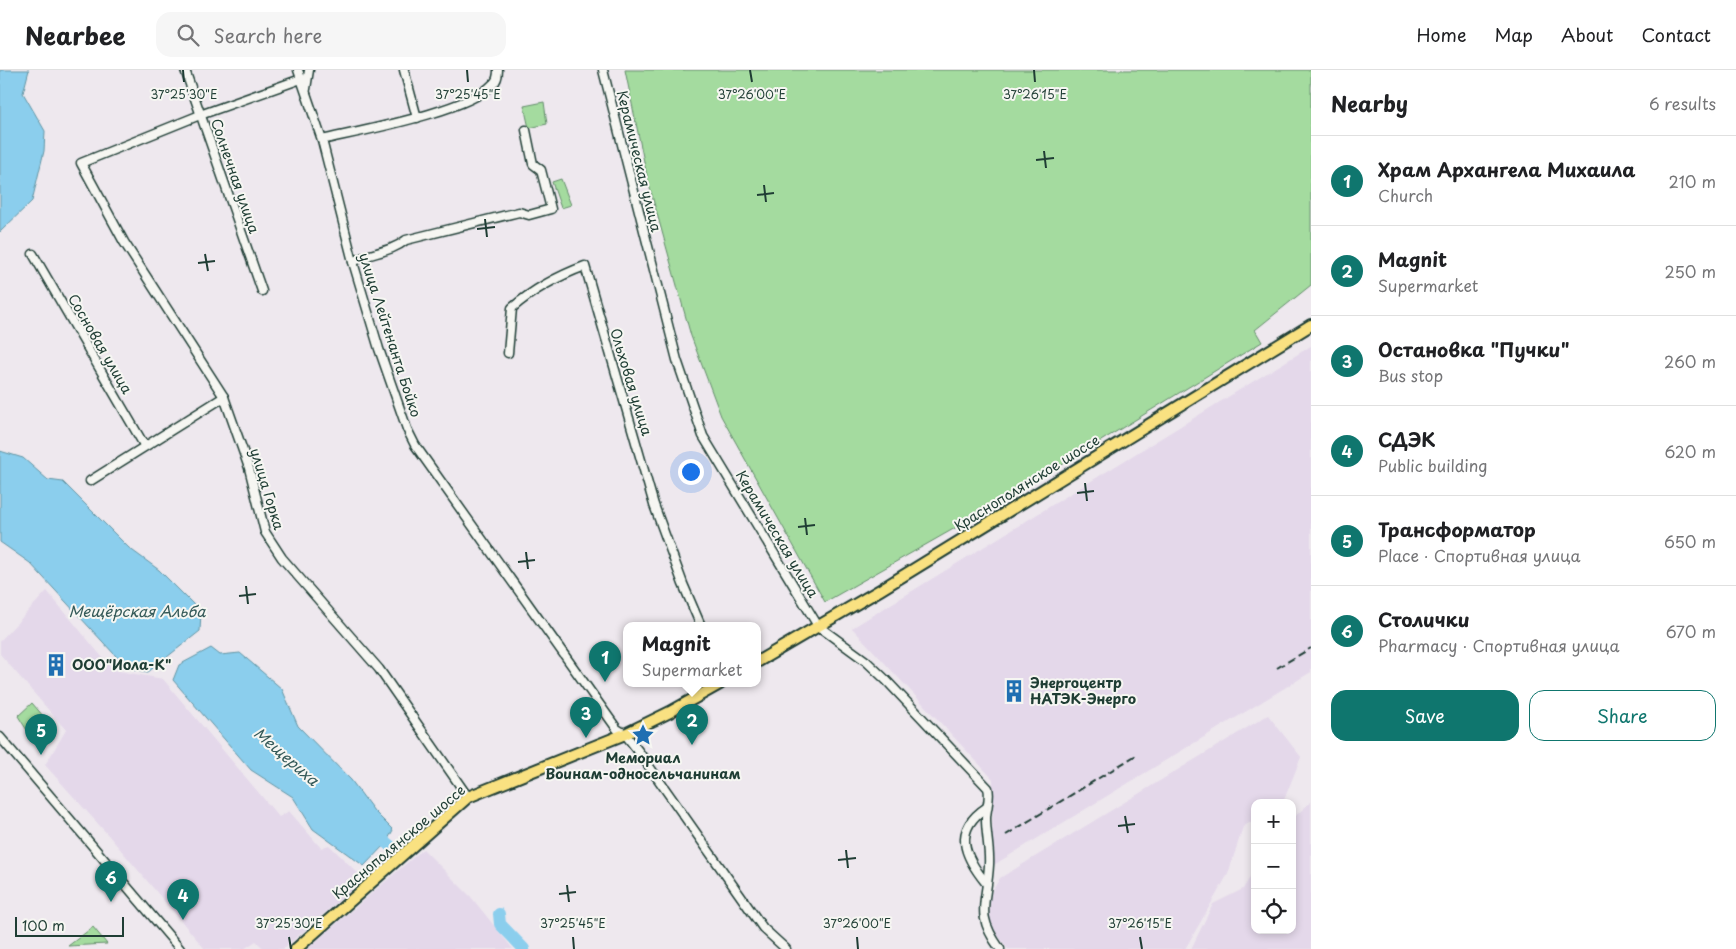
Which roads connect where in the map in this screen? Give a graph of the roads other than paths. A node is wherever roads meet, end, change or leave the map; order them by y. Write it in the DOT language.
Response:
graph roads {
  1 [pos="185,70"];
  2 [pos="298,70"];
  3 [pos="309,70"];
  4 [pos="404,70"];
  5 [pos="498,70"];
  6 [pos="602,70"];
  7 [pos="301,79"];
  8 [pos="306,89"];
  9 [pos="200,115"];
  10 [pos="417,118"];
  11 [pos="526,130"];
  12 [pos="322,140"];
  13 [pos="33,254"];
  14 [pos="353,262"];
  15 [pos="262,291"];
  16 [pos="1311,325"];
  17 [pos="508,353"];
  18 [pos="224,397"];
  19 [pos="144,445"];
  20 [pos="90,481"];
  21 [pos="699,622"];
  22 [pos="818,626"];
  23 [pos="761,660"];
  24 [pos="715,687"];
  25 [pos="625,734"];
  26 [pos="0,737"];
  27 [pos="468,797"];
  28 [pos="986,808"];
  29 [pos="986,883"];
  30 [pos="180,949"];
  31 [pos="296,949"];
  32 [pos="786,949"];
  33 [pos="1000,949"];
  1 -- 9 [label="street, Солнечная улица"];
  2 -- 7 [label="street, улица Лейтенанта Бойко"];
  3 -- 8 [label="street"];
  4 -- 10 [label="street"];
  5 -- 10 [label="street"];
  6 -- 22 [label="street, Керамическая улица"];
  7 -- 8 [label="street, улица Лейтенанта Бойко"];
  7 -- 9 [label="street"];
  8 -- 12 [label="street, улица Лейтенанта Бойко"];
  9 -- 15 [label="street, Солнечная улица"];
  9 -- 18 [label="street, улица Горка"];
  10 -- 12 [label="street"];
  11 -- 14 [label="street"];
  12 -- 14 [label="street, улица Лейтенанта Бойко"];
  13 -- 19 [label="street, Сосновая улица"];
  14 -- 25 [label="street, улица Лейтенанта Бойко"];
  16 -- 22 [label="main road, Краснополянское шоссе"];
  17 -- 21 [label="street, Ольховая улица"];
  18 -- 19 [label="street"];
  18 -- 27 [label="street, улица Горка"];
  19 -- 20 [label="street"];
  22 -- 23 [label="main road, Краснополянское шоссе"];
  22 -- 28 [label="street, Керамическая улица"];
  24 -- 25 [label="main road, Краснополянское шоссе"];
  25 -- 27 [label="main road, Краснополянское шоссе"];
  25 -- 32 [label="street, улица Лейтенанта Бойко"];
  26 -- 30 [label="street"];
  27 -- 31 [label="main road, Краснополянское шоссе"];
  28 -- 29 [label="street, Керамическая улица"];
  28 -- 29 [label="street"];
  29 -- 33 [label="street, Керамическая улица"];
}
